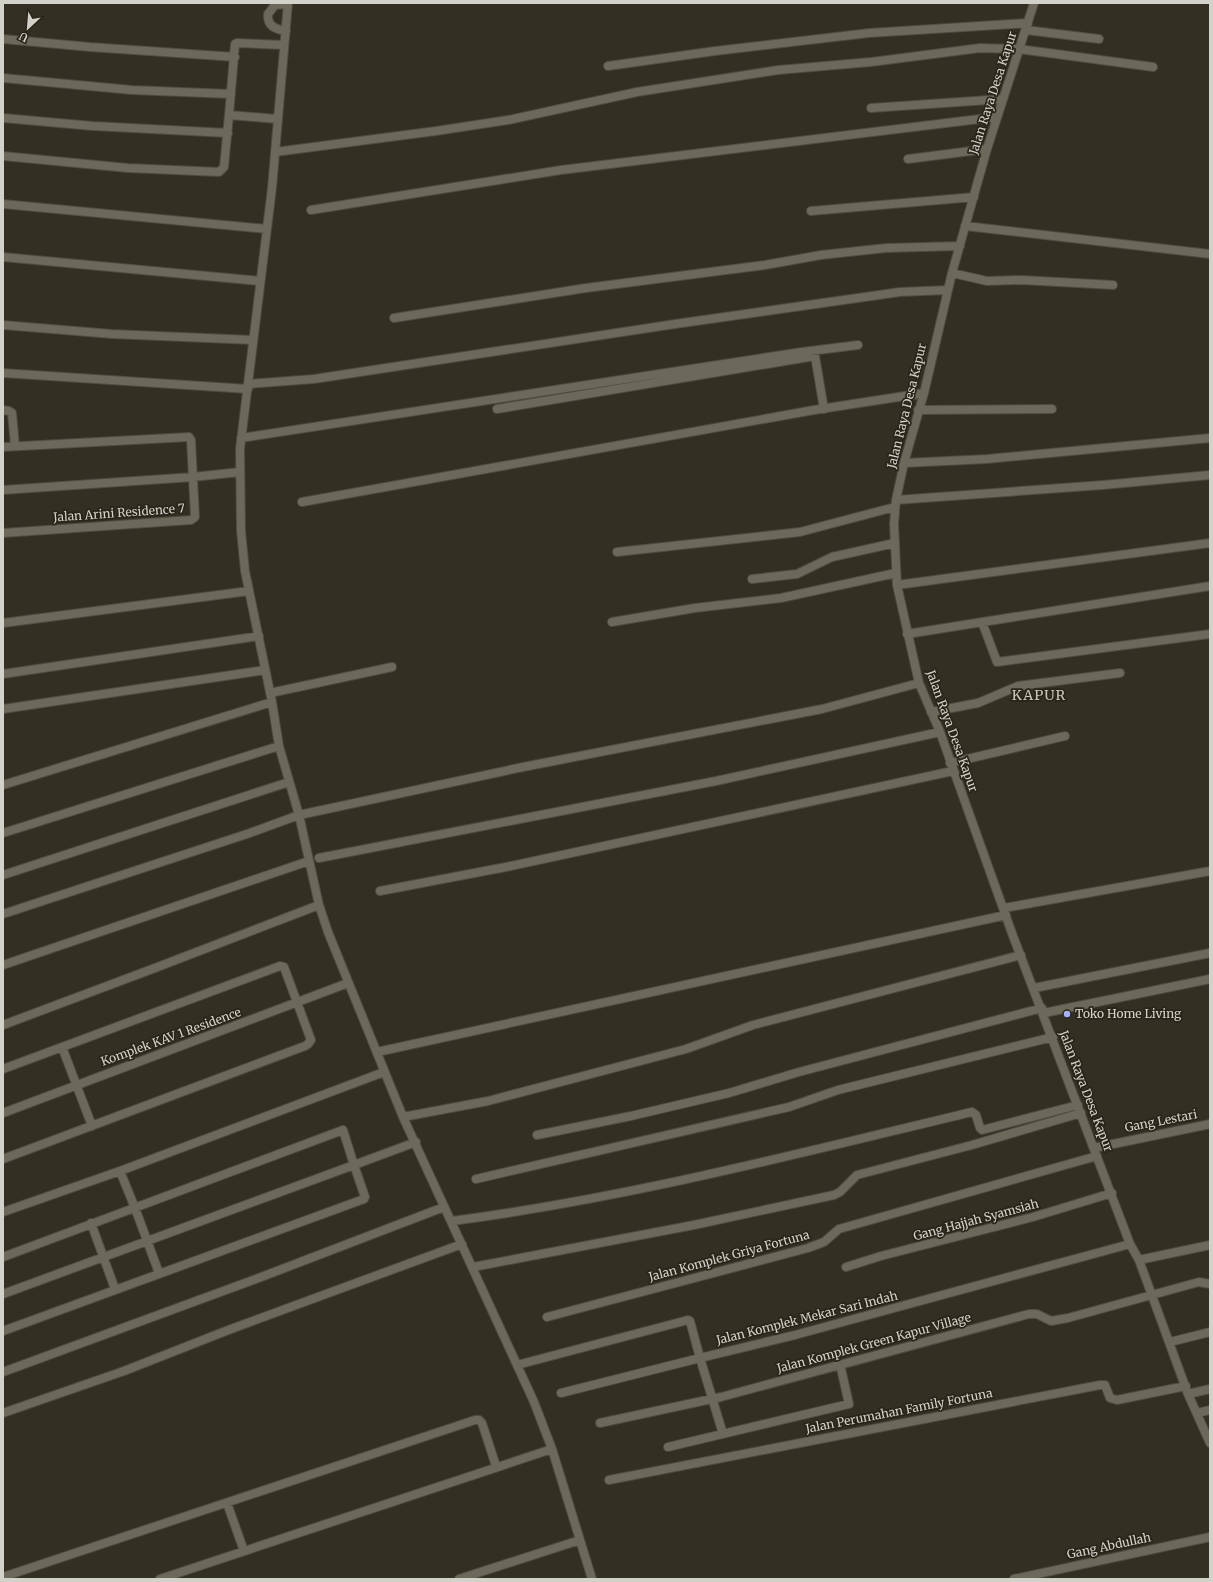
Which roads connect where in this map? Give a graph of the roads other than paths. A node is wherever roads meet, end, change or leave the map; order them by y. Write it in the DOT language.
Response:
graph roads {
  1 [pos="1034,3"];
  2 [pos="288,4"];
  3 [pos="1027,27"];
  4 [pos="286,31"];
  5 [pos="3,39"];
  6 [pos="1099,39"];
  7 [pos="284,45"];
  8 [pos="1019,49"];
  9 [pos="235,57"];
  10 [pos="608,66"];
  11 [pos="1153,67"];
  12 [pos="3,78"];
  13 [pos="231,94"];
  14 [pos="1002,99"];
  15 [pos="871,108"];
  16 [pos="229,115"];
  17 [pos="996,117"];
  18 [pos="3,118"];
  19 [pos="277,119"];
  20 [pos="228,133"];
  21 [pos="987,149"];
  22 [pos="275,152"];
  23 [pos="3,156"];
  24 [pos="908,159"];
  25 [pos="974,197"];
  26 [pos="3,204"];
  27 [pos="311,210"];
  28 [pos="811,211"];
  29 [pos="965,226"];
  30 [pos="267,229"];
  31 [pos="960,246"];
  32 [pos="1210,254"];
  33 [pos="3,257"];
  34 [pos="952,273"];
  35 [pos="260,281"];
  36 [pos="1113,285"];
  37 [pos="948,290"];
  38 [pos="394,318"];
  39 [pos="3,325"];
  40 [pos="253,340"];
  41 [pos="858,345"];
  42 [pos="3,373"];
  43 [pos="248,386"];
  44 [pos="924,393"];
  45 [pos="497,409"];
  46 [pos="824,409"];
  47 [pos="1052,409"];
  48 [pos="3,410"];
  49 [pos="918,410"];
  50 [pos="241,438"];
  51 [pos="1210,438"];
  52 [pos="15,446"];
  53 [pos="3,447"];
  54 [pos="904,463"];
  55 [pos="240,472"];
  56 [pos="1210,474"];
  57 [pos="193,477"];
  58 [pos="3,490"];
  59 [pos="302,502"];
  60 [pos="896,504"];
  61 [pos="3,533"];
  62 [pos="895,543"];
  63 [pos="1210,543"];
  64 [pos="617,552"];
  65 [pos="896,573"];
  66 [pos="752,579"];
  67 [pos="897,584"];
  68 [pos="1210,586"];
  69 [pos="250,591"];
  70 [pos="612,622"];
  71 [pos="982,622"];
  72 [pos="3,623"];
  73 [pos="907,634"];
  74 [pos="1210,634"];
  75 [pos="259,636"];
  76 [pos="392,667"];
  77 [pos="265,670"];
  78 [pos="1120,672"];
  79 [pos="3,674"];
  80 [pos="919,683"];
  81 [pos="270,693"];
  82 [pos="272,702"];
  83 [pos="3,709"];
  84 [pos="931,712"];
  85 [pos="940,732"];
  86 [pos="1065,736"];
  87 [pos="279,746"];
  88 [pos="952,767"];
  89 [pos="289,782"];
  90 [pos="3,785"];
  91 [pos="299,815"];
  92 [pos="3,833"];
  93 [pos="319,858"];
  94 [pos="309,861"];
  95 [pos="1210,871"];
  96 [pos="3,875"];
  97 [pos="380,891"];
  98 [pos="319,905"];
  99 [pos="1005,911"];
  100 [pos="3,914"];
  101 [pos="1210,953"];
  102 [pos="1021,955"];
  103 [pos="3,965"];
  104 [pos="1210,979"];
  105 [pos="348,983"];
  106 [pos="1034,988"];
  107 [pos="296,1003"];
  108 [pos="1043,1010"];
  109 [pos="3,1025"];
  110 [pos="1053,1038"];
  111 [pos="62,1047"];
  112 [pos="377,1052"];
  113 [pos="3,1069"];
  114 [pos="384,1072"];
  115 [pos="76,1085"];
  116 [pos="1079,1109"];
  117 [pos="3,1113"];
  118 [pos="403,1117"];
  119 [pos="1210,1124"];
  120 [pos="92,1126"];
  121 [pos="537,1134"];
  122 [pos="416,1142"];
  123 [pos="1094,1148"];
  124 [pos="1097,1156"];
  125 [pos="3,1159"];
  126 [pos="354,1164"];
  127 [pos="120,1171"];
  128 [pos="476,1179"];
  129 [pos="1112,1193"];
  130 [pos="444,1207"];
  131 [pos="136,1208"];
  132 [pos="3,1212"];
  133 [pos="452,1221"];
  134 [pos="91,1223"];
  135 [pos="147,1240"];
  136 [pos="462,1244"];
  137 [pos="1130,1244"];
  138 [pos="1210,1245"];
  139 [pos="3,1257"];
  140 [pos="103,1257"];
  141 [pos="1139,1260"];
  142 [pos="846,1267"];
  143 [pos="473,1268"];
  144 [pos="159,1273"];
  145 [pos="1210,1284"];
  146 [pos="116,1289"];
  147 [pos="3,1294"];
  148 [pos="1152,1295"];
  149 [pos="547,1317"];
  150 [pos="3,1331"];
  151 [pos="1210,1332"];
  152 [pos="1170,1342"];
  153 [pos="700,1358"];
  154 [pos="840,1364"];
  155 [pos="517,1365"];
  156 [pos="3,1372"];
  157 [pos="1210,1389"];
  158 [pos="1187,1390"];
  159 [pos="561,1393"];
  160 [pos="713,1398"];
  161 [pos="1210,1410"];
  162 [pos="3,1413"];
  163 [pos="1197,1413"];
  164 [pos="600,1423"];
  165 [pos="1207,1430"];
  166 [pos="723,1434"];
  167 [pos="1210,1443"];
  168 [pos="668,1447"];
  169 [pos="552,1449"];
  170 [pos="496,1466"];
  171 [pos="609,1480"];
  172 [pos="227,1503"];
  173 [pos="1210,1537"];
  174 [pos="580,1540"];
  175 [pos="244,1551"];
  176 [pos="3,1577"];
  177 [pos="160,1579"];
  178 [pos="459,1579"];
  179 [pos="592,1579"];
  180 [pos="1014,1579"];
  1 -- 3 [label="street, Jalan Raya Desa Kapur"];
  2 -- 4 [label="street"];
  2 -- 4 [label="street"];
  3 -- 6 [label="street"];
  3 -- 8 [label="street, Jalan Raya Desa Kapur"];
  3 -- 10 [label="street"];
  4 -- 7 [label="street"];
  5 -- 9 [label="street"];
  7 -- 9 [label="street"];
  7 -- 19 [label="street"];
  8 -- 11 [label="street"];
  8 -- 14 [label="street, Jalan Raya Desa Kapur"];
  8 -- 22 [label="street"];
  9 -- 13 [label="street"];
  12 -- 13 [label="street"];
  13 -- 16 [label="street"];
  14 -- 15 [label="street"];
  14 -- 17 [label="street, Jalan Raya Desa Kapur"];
  16 -- 19 [label="street"];
  16 -- 20 [label="street"];
  17 -- 21 [label="street, Jalan Raya Desa Kapur"];
  17 -- 27 [label="street"];
  18 -- 20 [label="street"];
  19 -- 22 [label="street"];
  20 -- 23 [label="street"];
  21 -- 24 [label="street"];
  21 -- 25 [label="street, Jalan Raya Desa Kapur"];
  22 -- 30 [label="street"];
  25 -- 28 [label="street"];
  25 -- 29 [label="street, Jalan Raya Desa Kapur"];
  26 -- 30 [label="street"];
  29 -- 31 [label="street, Jalan Raya Desa Kapur"];
  29 -- 32 [label="street"];
  30 -- 35 [label="street"];
  31 -- 34 [label="street, Jalan Raya Desa Kapur"];
  31 -- 38 [label="street"];
  33 -- 35 [label="street"];
  34 -- 36 [label="street"];
  34 -- 37 [label="street, Jalan Raya Desa Kapur"];
  35 -- 40 [label="street"];
  37 -- 43 [label="street"];
  37 -- 44 [label="street, Jalan Raya Desa Kapur"];
  39 -- 40 [label="street"];
  40 -- 43 [label="street"];
  41 -- 50 [label="street"];
  42 -- 43 [label="street"];
  43 -- 50 [label="street"];
  44 -- 46 [label="street"];
  44 -- 49 [label="street, Jalan Raya Desa Kapur"];
  45 -- 46 [label="street"];
  46 -- 59 [label="street"];
  47 -- 49 [label="street"];
  48 -- 52 [label="street"];
  49 -- 54 [label="street, Jalan Raya Desa Kapur"];
  50 -- 55 [label="street"];
  51 -- 54 [label="street"];
  52 -- 53 [label="street, Jalan Arini Residence 7"];
  52 -- 57 [label="street, Jalan Arini Residence 7"];
  54 -- 60 [label="street, Jalan Raya Desa Kapur"];
  55 -- 57 [label="street"];
  55 -- 69 [label="street"];
  56 -- 60 [label="street"];
  57 -- 58 [label="street"];
  57 -- 61 [label="street, Jalan Arini Residence 7"];
  60 -- 62 [label="street, Jalan Raya Desa Kapur"];
  60 -- 64 [label="street"];
  62 -- 65 [label="street, Jalan Raya Desa Kapur"];
  62 -- 66 [label="street"];
  63 -- 67 [label="street"];
  65 -- 67 [label="street, Jalan Raya Desa Kapur"];
  65 -- 70 [label="street"];
  67 -- 73 [label="street, Jalan Raya Desa Kapur"];
  68 -- 71 [label="street"];
  69 -- 72 [label="street"];
  69 -- 75 [label="street"];
  71 -- 73 [label="street"];
  71 -- 74 [label="street"];
  73 -- 80 [label="street, Jalan Raya Desa Kapur"];
  75 -- 77 [label="street"];
  75 -- 79 [label="street"];
  76 -- 81 [label="street"];
  77 -- 81 [label="street"];
  77 -- 83 [label="street"];
  78 -- 84 [label="street"];
  80 -- 84 [label="street, Jalan Raya Desa Kapur"];
  80 -- 91 [label="street"];
  81 -- 82 [label="street"];
  82 -- 87 [label="street"];
  82 -- 90 [label="street"];
  84 -- 85 [label="street, Jalan Raya Desa Kapur"];
  85 -- 88 [label="street, Jalan Raya Desa Kapur"];
  85 -- 93 [label="street"];
  86 -- 88 [label="street"];
  87 -- 89 [label="street"];
  87 -- 92 [label="street"];
  88 -- 97 [label="street"];
  88 -- 99 [label="street, Jalan Raya Desa Kapur"];
  89 -- 91 [label="street"];
  89 -- 96 [label="street"];
  91 -- 94 [label="street"];
  91 -- 100 [label="street"];
  94 -- 98 [label="street"];
  94 -- 103 [label="street"];
  95 -- 99 [label="street"];
  98 -- 105 [label="street"];
  98 -- 109 [label="street"];
  99 -- 102 [label="street, Jalan Raya Desa Kapur"];
  99 -- 112 [label="street"];
  101 -- 106 [label="street"];
  102 -- 106 [label="street, Jalan Raya Desa Kapur"];
  102 -- 118 [label="street"];
  104 -- 108 [label="street"];
  105 -- 107 [label="street, Komplek KAV 1 Residence"];
  105 -- 112 [label="street"];
  106 -- 108 [label="street, Jalan Raya Desa Kapur"];
  107 -- 111 [label="street"];
  107 -- 115 [label="street, Komplek KAV 1 Residence"];
  107 -- 120 [label="street"];
  108 -- 110 [label="street, Jalan Raya Desa Kapur"];
  108 -- 121 [label="street"];
  110 -- 116 [label="street, Jalan Raya Desa Kapur"];
  110 -- 128 [label="street"];
  111 -- 113 [label="street"];
  111 -- 115 [label="street"];
  112 -- 114 [label="street"];
  114 -- 118 [label="street"];
  114 -- 127 [label="street"];
  115 -- 117 [label="street, Komplek KAV 1 Residence"];
  115 -- 120 [label="street"];
  116 -- 123 [label="street, Jalan Raya Desa Kapur"];
  116 -- 133 [label="street"];
  116 -- 143 [label="street"];
  118 -- 122 [label="street"];
  119 -- 123 [label="street, Gang Lestari"];
  120 -- 125 [label="street"];
  122 -- 126 [label="street"];
  122 -- 130 [label="street"];
  123 -- 124 [label="street, Jalan Raya Desa Kapur"];
  124 -- 129 [label="street, Jalan Raya Desa Kapur"];
  124 -- 149 [label="street, Jalan Komplek Griya Fortuna"];
  126 -- 131 [label="street"];
  126 -- 135 [label="street"];
  126 -- 144 [label="street"];
  127 -- 131 [label="street"];
  127 -- 132 [label="street"];
  129 -- 137 [label="street, Jalan Raya Desa Kapur"];
  129 -- 142 [label="street, Gang Hajjah Syamsiah"];
  130 -- 133 [label="street"];
  130 -- 156 [label="street"];
  131 -- 134 [label="street"];
  131 -- 135 [label="street"];
  133 -- 136 [label="street"];
  134 -- 139 [label="street"];
  134 -- 140 [label="street"];
  135 -- 140 [label="street"];
  135 -- 144 [label="street"];
  136 -- 143 [label="street"];
  136 -- 162 [label="street"];
  137 -- 141 [label="street, Jalan Raya Desa Kapur"];
  137 -- 153 [label="street, Jalan Komplek Mekar Sari Indah"];
  138 -- 141 [label="street"];
  140 -- 146 [label="street"];
  140 -- 147 [label="street"];
  141 -- 148 [label="street, Jalan Raya Desa Kapur"];
  143 -- 155 [label="street"];
  144 -- 146 [label="street"];
  145 -- 148 [label="street, Jalan Komplek Green Kapur Village"];
  146 -- 150 [label="street"];
  148 -- 152 [label="street, Jalan Raya Desa Kapur"];
  148 -- 154 [label="street, Jalan Komplek Green Kapur Village"];
  151 -- 152 [label="street"];
  152 -- 158 [label="street, Jalan Raya Desa Kapur"];
  153 -- 155 [label="street"];
  153 -- 159 [label="street, Jalan Komplek Mekar Sari Indah"];
  153 -- 160 [label="street"];
  154 -- 160 [label="street, Jalan Komplek Green Kapur Village"];
  154 -- 166 [label="street"];
  155 -- 169 [label="street"];
  157 -- 158 [label="street"];
  158 -- 163 [label="street, Jalan Raya Desa Kapur"];
  158 -- 171 [label="street, Jalan Perumahan Family Fortuna"];
  160 -- 164 [label="street, Jalan Komplek Green Kapur Village"];
  160 -- 166 [label="street"];
  161 -- 163 [label="street"];
  163 -- 165 [label="street, Jalan Raya Desa Kapur"];
  165 -- 167 [label="street, Jalan Raya Desa Kapur"];
  166 -- 168 [label="street"];
  169 -- 170 [label="street"];
  169 -- 174 [label="street"];
  170 -- 172 [label="street"];
  170 -- 175 [label="street"];
  172 -- 175 [label="street"];
  172 -- 176 [label="street"];
  173 -- 180 [label="street, Gang Abdullah"];
  174 -- 178 [label="street"];
  174 -- 179 [label="street"];
  175 -- 177 [label="street"];
}
